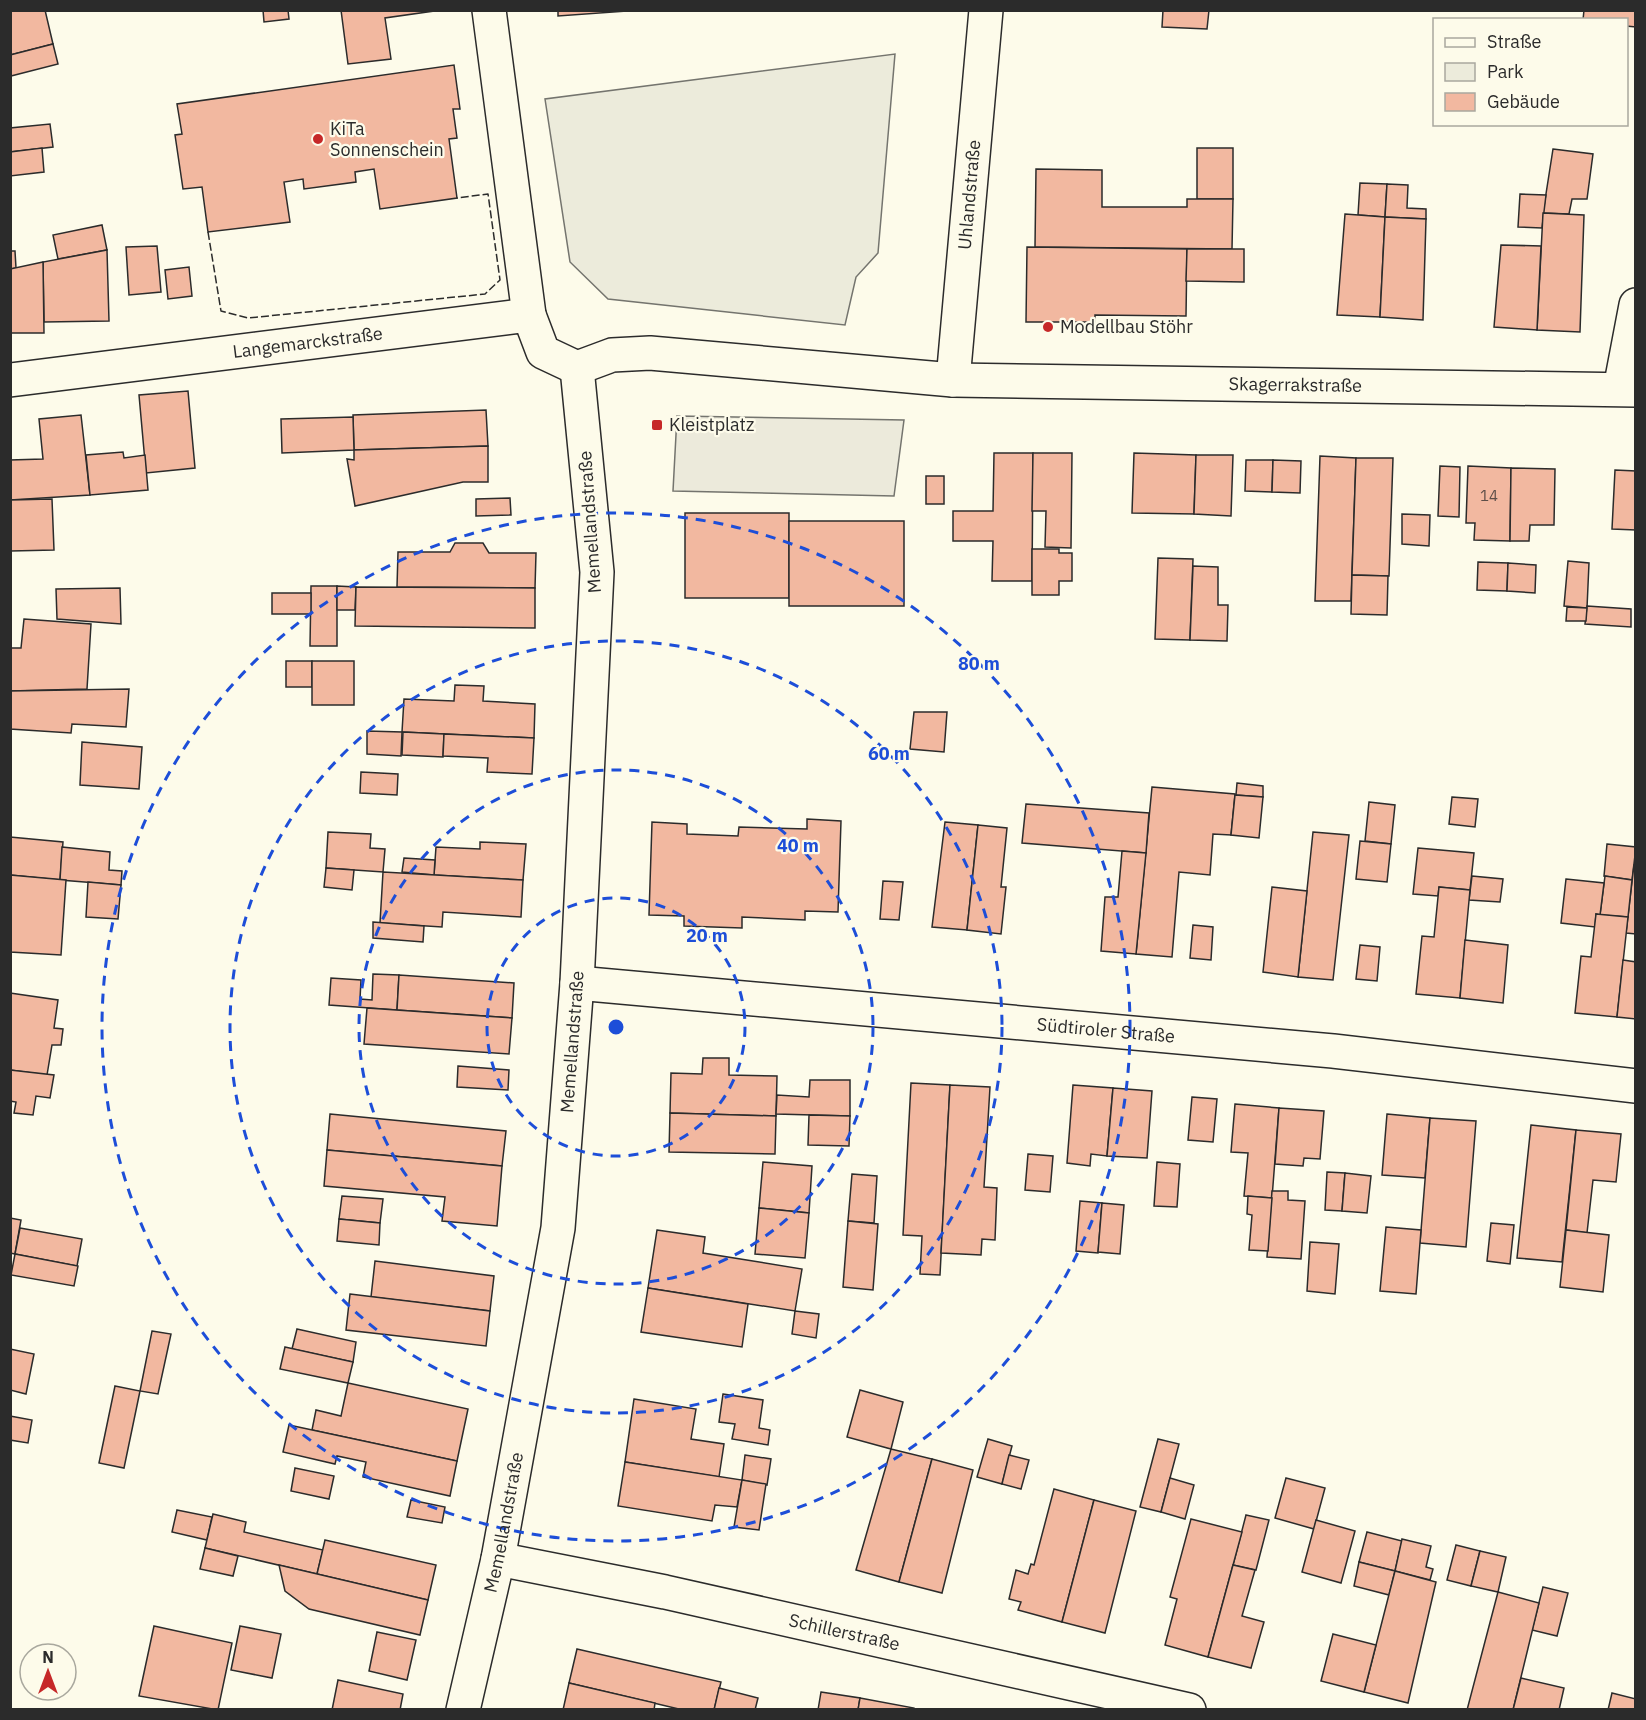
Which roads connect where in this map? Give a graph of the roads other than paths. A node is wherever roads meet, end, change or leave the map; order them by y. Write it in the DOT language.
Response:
graph roads {
  1 [pos="489,10"];
  2 [pos="986,10"];
  3 [pos="1635,305"];
  4 [pos="529,315"];
  5 [pos="578,368"];
  6 [pos="10,380"];
  7 [pos="953,380"];
  8 [pos="1628,390"];
  9 [pos="577,982"];
  10 [pos="1635,1086"];
  11 [pos="498,1559"];
  12 [pos="463,1710"];
  13 [pos="1189,1710"];
  1 -- 4 [label="street"];
  2 -- 7 [label="street, Uhlandstraße"];
  3 -- 8 [label="street"];
  4 -- 5 [label="street"];
  4 -- 6 [label="street, Langemarckstraße"];
  5 -- 7 [label="street"];
  5 -- 9 [label="street, Memellandstraße"];
  7 -- 8 [label="street, Skagerrakstraße"];
  9 -- 10 [label="street, Südtiroler Straße"];
  9 -- 11 [label="street, Memellandstraße"];
  11 -- 12 [label="street, Memellandstraße"];
  11 -- 13 [label="street, Schillerstraße"];
}
